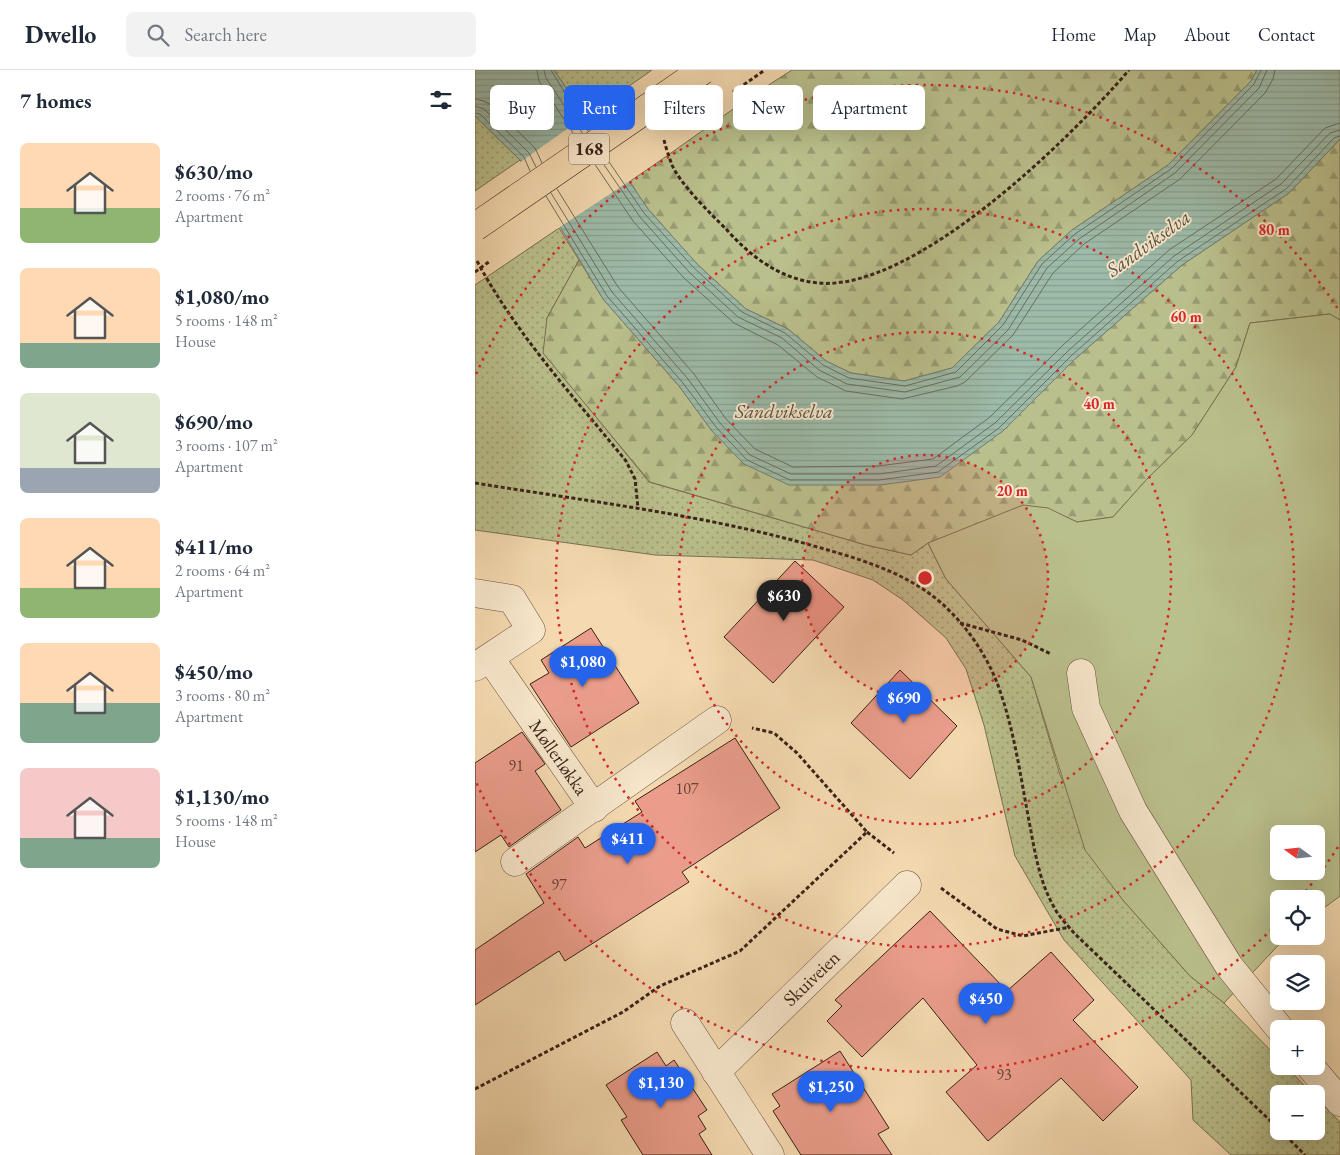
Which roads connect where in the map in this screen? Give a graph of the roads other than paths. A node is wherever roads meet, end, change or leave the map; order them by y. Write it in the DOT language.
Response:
graph roads {
  1 [pos="703,70"];
  2 [pos="475,227"];
  3 [pos="475,593"];
  4 [pos="482,662"];
  5 [pos="1081,674"];
  6 [pos="717,720"];
  7 [pos="593,808"];
  8 [pos="515,862"];
  9 [pos="907,885"];
  10 [pos="1273,1020"];
  11 [pos="685,1023"];
  12 [pos="716,1072"];
  13 [pos="1318,1075"];
  14 [pos="1340,1102"];
  15 [pos="770,1155"];
  1 -- 2 [label="main road, 168, bridge"];
  3 -- 4 [label="lane, Møllerløkka"];
  4 -- 7 [label="lane, Møllerløkka"];
  5 -- 10 [label="lane"];
  6 -- 7 [label="lane, Møllerløkka"];
  7 -- 8 [label="lane, Møllerløkka"];
  9 -- 12 [label="lane, Skuiveien"];
  11 -- 12 [label="lane"];
  12 -- 15 [label="lane"];
  13 -- 14 [label="lane"];
}
